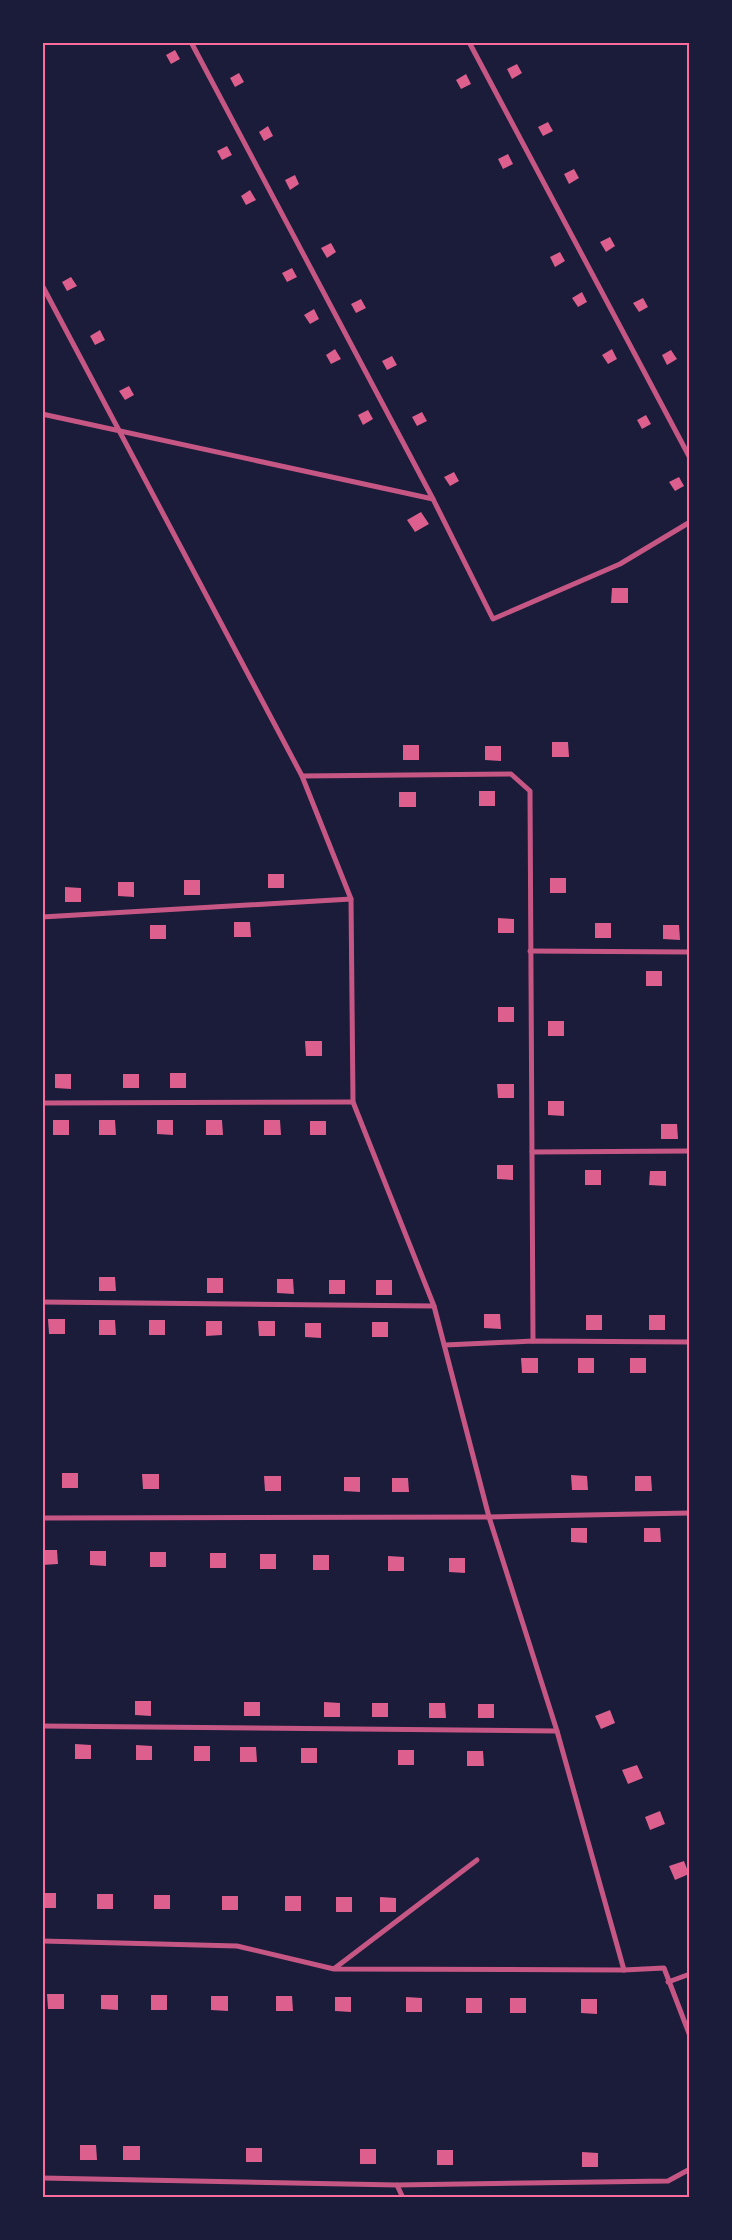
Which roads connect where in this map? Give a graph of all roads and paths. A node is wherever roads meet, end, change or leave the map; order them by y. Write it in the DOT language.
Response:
graph roads {
  1 [pos="191,42"];
  2 [pos="470,42"];
  3 [pos="42,285"];
  4 [pos="42,414"];
  5 [pos="121,433"];
  6 [pos="690,458"];
  7 [pos="433,499"];
  8 [pos="690,522"];
  9 [pos="302,776"];
  10 [pos="351,899"];
  11 [pos="42,918"];
  12 [pos="530,951"];
  13 [pos="690,952"];
  14 [pos="353,1102"];
  15 [pos="42,1103"];
  16 [pos="532,1152"];
  17 [pos="690,1152"];
  18 [pos="42,1302"];
  19 [pos="434,1306"];
  20 [pos="533,1341"];
  21 [pos="690,1342"];
  22 [pos="445,1345"];
  23 [pos="690,1513"];
  24 [pos="489,1517"];
  25 [pos="42,1518"];
  26 [pos="42,1726"];
  27 [pos="557,1731"];
  28 [pos="477,1860"];
  29 [pos="42,1941"];
  30 [pos="334,1969"];
  31 [pos="624,1970"];
  32 [pos="690,1974"];
  33 [pos="668,1982"];
  34 [pos="690,2036"];
  35 [pos="690,2168"];
  36 [pos="42,2178"];
  37 [pos="397,2185"];
  38 [pos="403,2198"];
  1 -- 7 [label="street"];
  2 -- 6 [label="street"];
  3 -- 5 [label="street"];
  4 -- 5 [label="street"];
  5 -- 7 [label="street"];
  5 -- 9 [label="street"];
  7 -- 8 [label="street"];
  9 -- 10 [label="street"];
  9 -- 12 [label="street"];
  10 -- 11 [label="street"];
  10 -- 14 [label="street"];
  12 -- 13 [label="street"];
  12 -- 16 [label="street"];
  14 -- 15 [label="street"];
  14 -- 19 [label="street"];
  16 -- 17 [label="street"];
  16 -- 20 [label="street"];
  18 -- 19 [label="street"];
  19 -- 22 [label="street"];
  20 -- 21 [label="street"];
  20 -- 22 [label="street"];
  22 -- 24 [label="street"];
  23 -- 24 [label="street"];
  24 -- 25 [label="street"];
  24 -- 27 [label="street"];
  26 -- 27 [label="street"];
  27 -- 31 [label="street"];
  28 -- 30 [label="street"];
  29 -- 30 [label="street"];
  30 -- 31 [label="street"];
  31 -- 33 [label="street"];
  32 -- 33 [label="street"];
  33 -- 34 [label="street"];
  35 -- 37 [label="street"];
  36 -- 37 [label="street"];
  37 -- 38 [label="street"];
}
